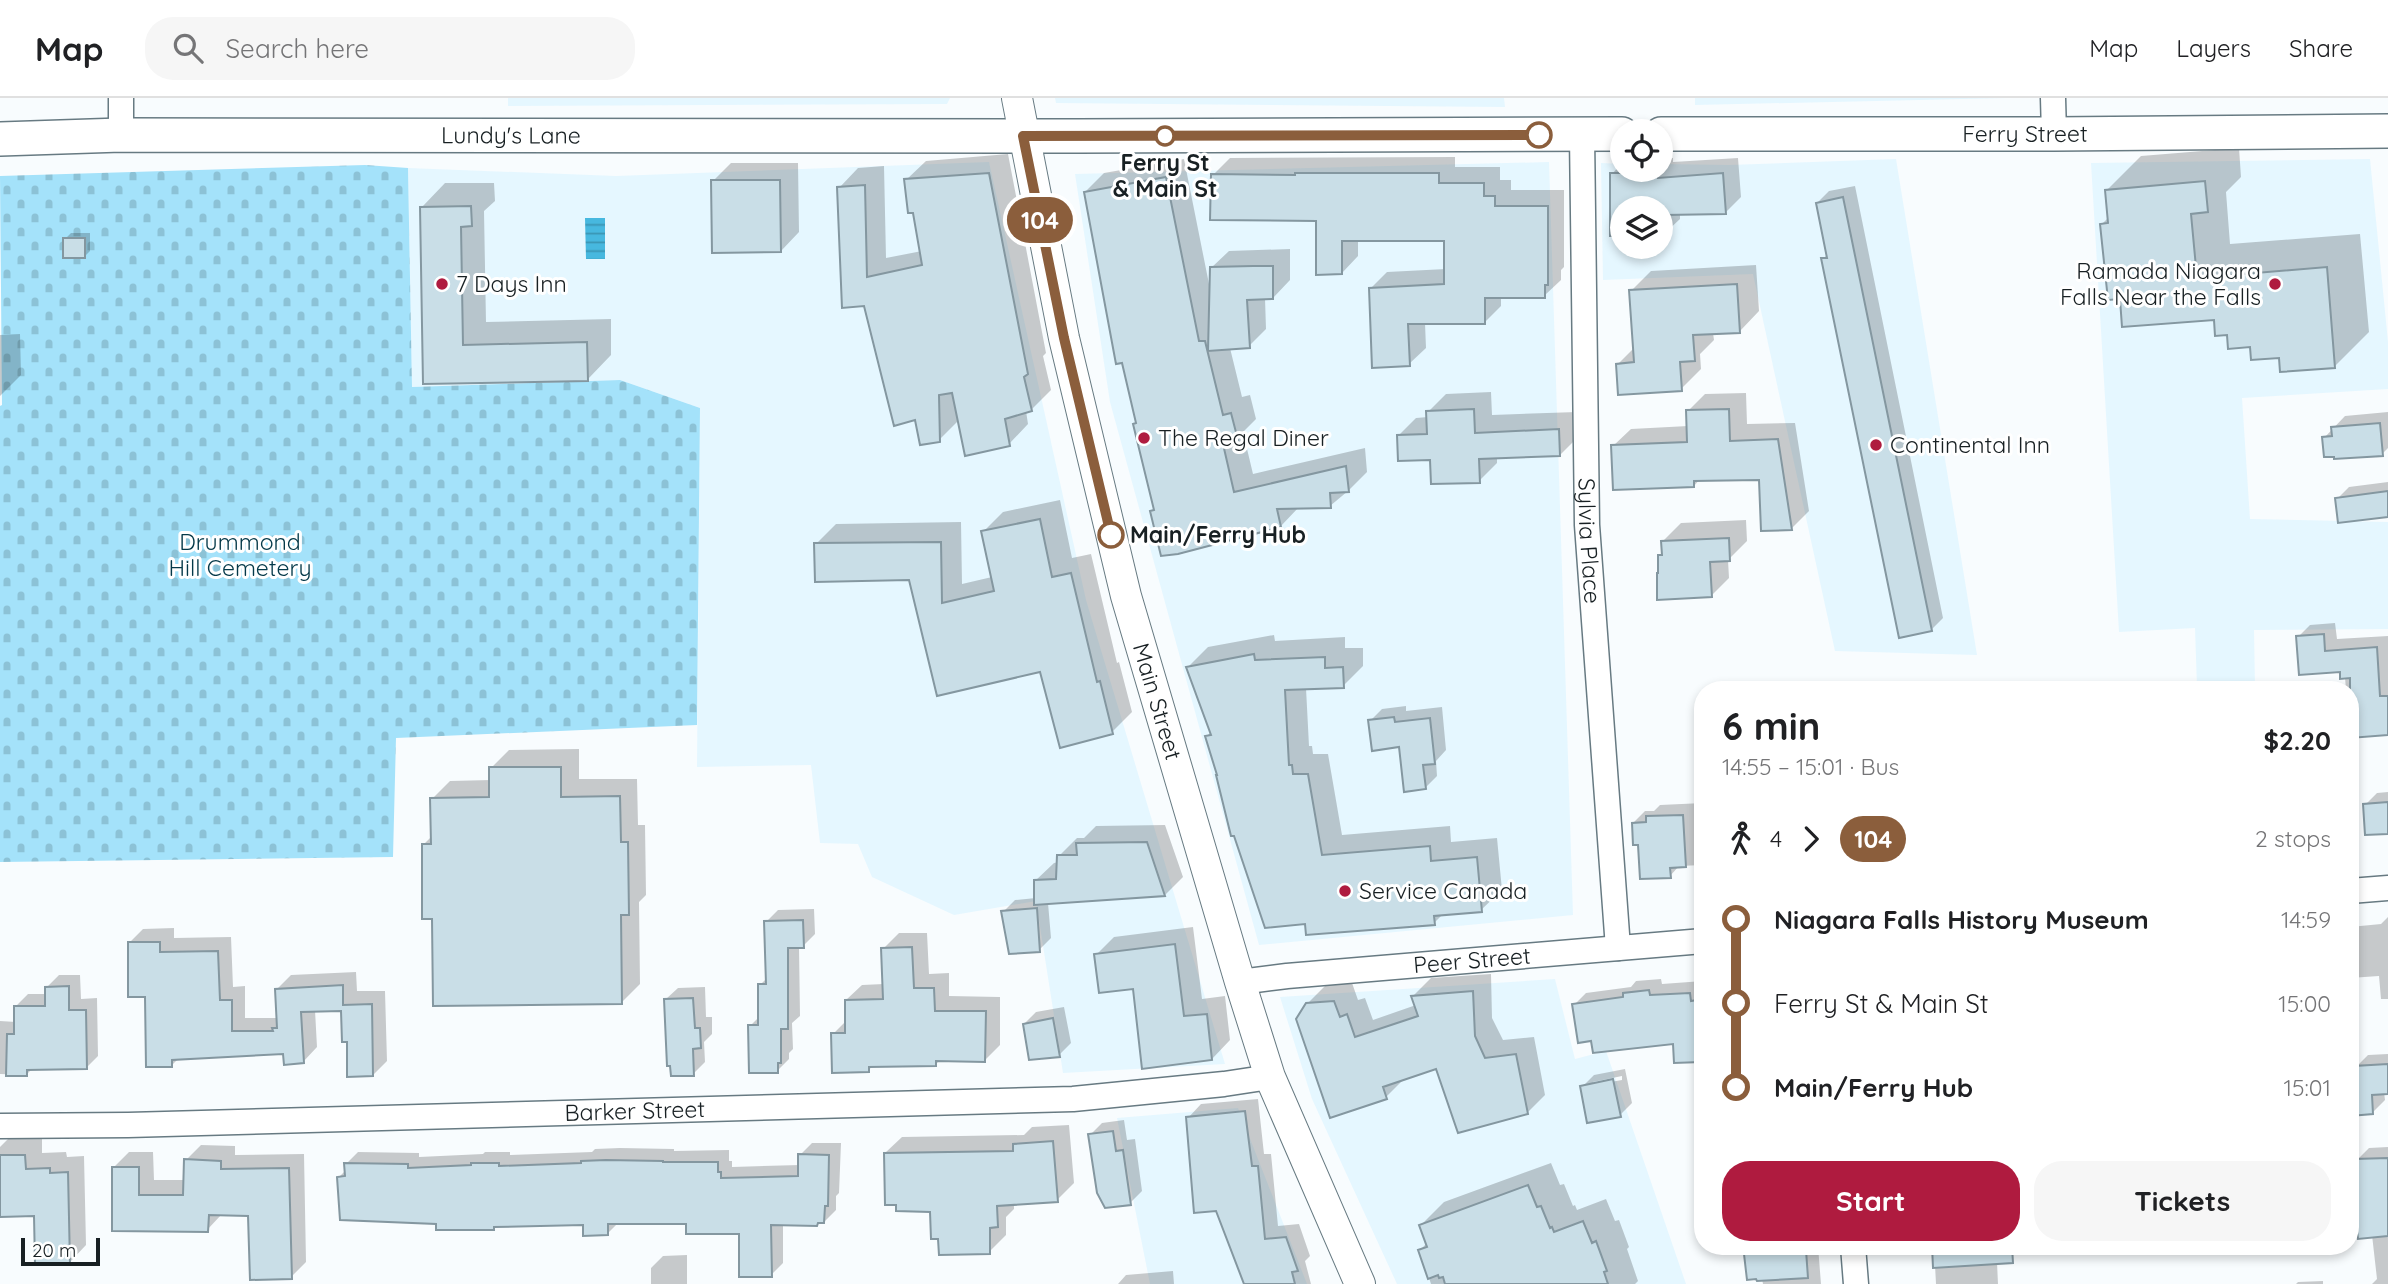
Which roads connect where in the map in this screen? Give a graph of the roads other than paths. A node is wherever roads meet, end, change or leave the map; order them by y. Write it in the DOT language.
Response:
graph roads {
  1 [pos="121,98"];
  2 [pos="1017,98"];
  3 [pos="2053,98"];
  4 [pos="2388,131"];
  5 [pos="1610,134"];
  6 [pos="1673,134"];
  7 [pos="2054,134"];
  8 [pos="121,135"];
  9 [pos="1582,135"];
  10 [pos="1023,136"];
  11 [pos="0,139"];
  12 [pos="2388,888"];
  13 [pos="2359,890"];
  14 [pos="1694,942"];
  15 [pos="1618,948"];
  16 [pos="1240,982"];
  17 [pos="1270,1077"];
  18 [pos="0,1126"];
  19 [pos="1854,1255"];
  20 [pos="1360,1284"];
  21 [pos="1856,1284"];
  1 -- 8 [label="street"];
  2 -- 10 [label="street, Main Street"];
  3 -- 7 [label="street"];
  4 -- 7 [label="main road, Ferry Street"];
  5 -- 9 [label="main road"];
  6 -- 7 [label="main road, Ferry Street"];
  8 -- 10 [label="main road, Lundy's Lane"];
  8 -- 11 [label="main road, Lundy's Lane"];
  9 -- 10 [label="main road"];
  9 -- 15 [label="street, Sylvia Place"];
  10 -- 16 [label="street, Main Street"];
  12 -- 13 [label="street"];
  14 -- 15 [label="street, Peer Street"];
  15 -- 16 [label="street, Peer Street"];
  16 -- 17 [label="street, Main Street"];
  17 -- 18 [label="street, Barker Street"];
  17 -- 20 [label="street, Main Street"];
  19 -- 21 [label="street"];
}
